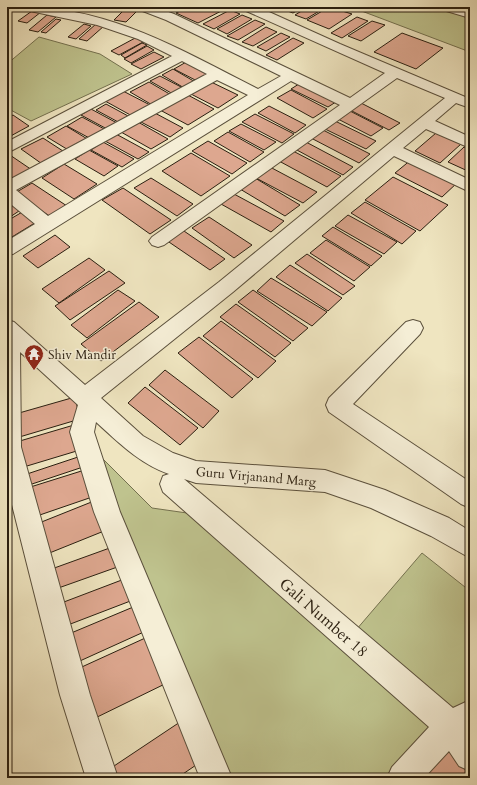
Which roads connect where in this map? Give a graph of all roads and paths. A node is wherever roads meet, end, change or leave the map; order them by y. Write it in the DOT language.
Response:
graph roads {
  1 [pos="30,7"];
  2 [pos="144,7"];
  3 [pos="248,7"];
  4 [pos="447,7"];
  5 [pos="470,14"];
  6 [pos="182,56"];
  7 [pos="395,72"];
  8 [pos="217,74"];
  9 [pos="290,76"];
  10 [pos="258,94"];
  11 [pos="454,98"];
  12 [pos="350,104"];
  13 [pos="470,104"];
  14 [pos="424,122"];
  15 [pos="470,144"];
  16 [pos="7,148"];
  17 [pos="392,148"];
  18 [pos="470,187"];
  19 [pos="7,188"];
  20 [pos="7,192"];
  21 [pos="47,224"];
  22 [pos="158,241"];
  23 [pos="7,249"];
  24 [pos="414,328"];
  25 [pos="9,329"];
  26 [pos="88,400"];
  27 [pos="172,484"];
  28 [pos="470,496"];
  29 [pos="470,545"];
  30 [pos="460,721"];
  31 [pos="470,755"];
  32 [pos="102,778"];
  33 [pos="216,778"];
  34 [pos="403,778"];
  1 -- 6 [label="street"];
  2 -- 9 [label="street"];
  3 -- 7 [label="street"];
  4 -- 5 [label="street"];
  6 -- 8 [label="street"];
  6 -- 16 [label="street"];
  7 -- 11 [label="street"];
  7 -- 12 [label="street"];
  8 -- 10 [label="street"];
  8 -- 19 [label="street"];
  9 -- 10 [label="street"];
  9 -- 12 [label="street"];
  10 -- 21 [label="street"];
  11 -- 13 [label="street"];
  11 -- 14 [label="street"];
  12 -- 22 [label="street"];
  14 -- 15 [label="street"];
  14 -- 17 [label="street"];
  17 -- 18 [label="street"];
  17 -- 26 [label="street"];
  20 -- 21 [label="street"];
  21 -- 23 [label="street"];
  24 -- 28 [label="street"];
  25 -- 26 [label="street, Guru Virjanand Marg"];
  25 -- 32 [label="street"];
  26 -- 29 [label="street, Guru Virjanand Marg"];
  26 -- 33 [label="street"];
  27 -- 30 [label="street, Gali Number 18"];
  30 -- 31 [label="street, Gali Number 18"];
  30 -- 34 [label="street"];
}
